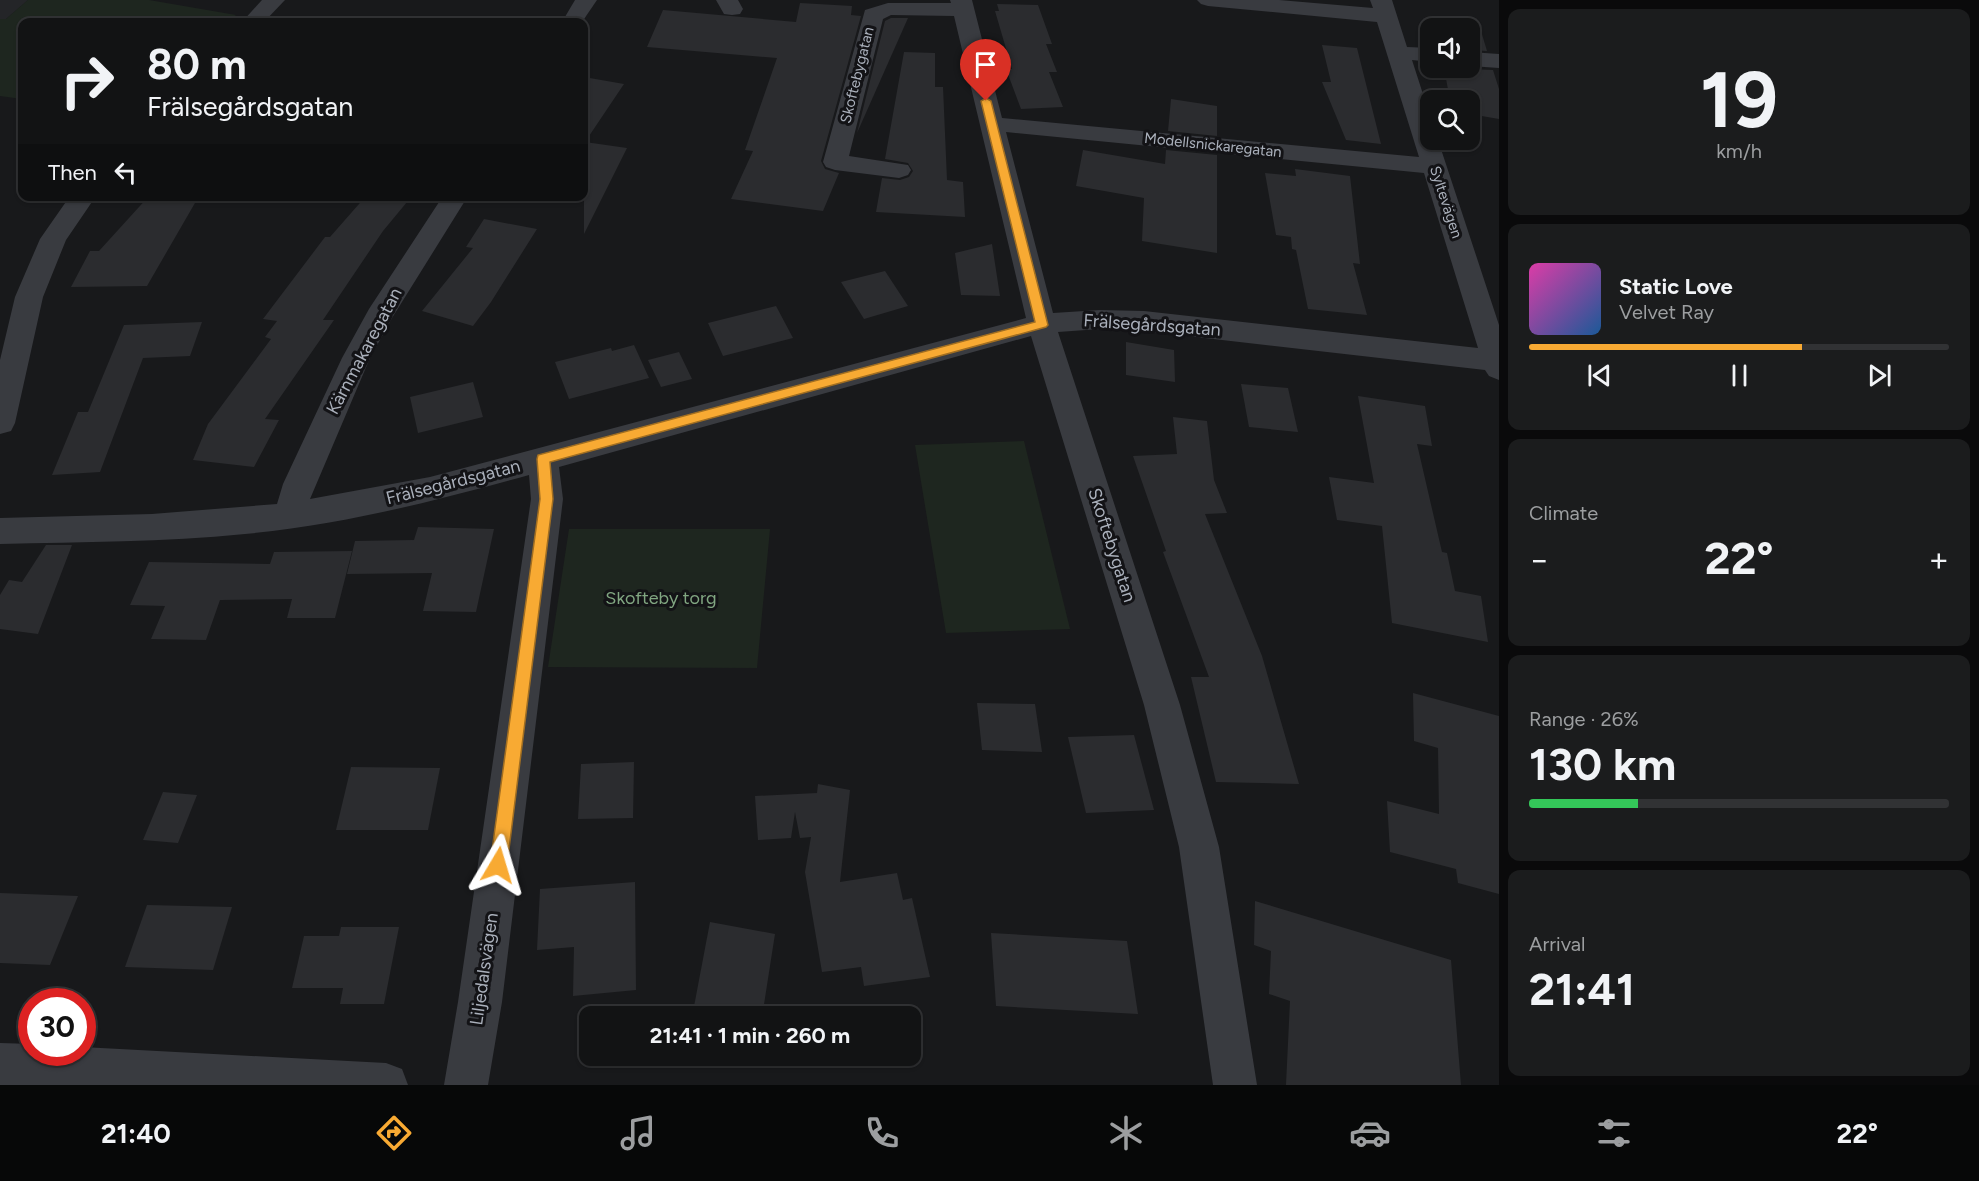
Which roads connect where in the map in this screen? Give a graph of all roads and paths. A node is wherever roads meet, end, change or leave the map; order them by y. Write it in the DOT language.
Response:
graph roads {
  1 [pos="274,0"];
  2 [pos="586,0"];
  3 [pos="1208,0"];
  4 [pos="962,5"];
  5 [pos="1384,8"];
  6 [pos="256,18"];
  7 [pos="575,18"];
  8 [pos="1400,53"];
  9 [pos="1420,55"];
  10 [pos="1480,60"];
  11 [pos="1499,62"];
  12 [pos="992,124"];
  13 [pos="1434,166"];
  14 [pos="899,170"];
  15 [pos="80,201"];
  16 [pos="453,201"];
  17 [pos="1042,325"];
  18 [pos="1498,364"];
  19 [pos="0,423"];
  20 [pos="543,459"];
  21 [pos="289,515"];
  22 [pos="0,531"];
  23 [pos="0,1065"];
  24 [pos="386,1085"];
  25 [pos="466,1085"];
  26 [pos="1235,1085"];
  1 -- 6 [label="street"];
  2 -- 7 [label="street"];
  3 -- 5 [label="street"];
  4 -- 12 [label="street, Skoftebygatan"];
  4 -- 14 [label="street, Skoftebygatan"];
  5 -- 8 [label="street, Syltevägen"];
  8 -- 9 [label="street"];
  8 -- 13 [label="street, Syltevägen"];
  10 -- 11 [label="street"];
  12 -- 13 [label="street, Modellsnickaregatan"];
  12 -- 17 [label="street, Skoftebygatan"];
  13 -- 18 [label="street, Syltevägen"];
  15 -- 19 [label="street"];
  16 -- 21 [label="street, Kärnmakaregatan"];
  17 -- 18 [label="street, Frälsegårdsgatan"];
  17 -- 20 [label="street, Frälsegårdsgatan"];
  17 -- 26 [label="street, Skoftebygatan"];
  20 -- 21 [label="street, Frälsegårdsgatan"];
  20 -- 25 [label="street, Liljedalsvägen"];
  21 -- 22 [label="street, Frälsegårdsgatan"];
  23 -- 24 [label="street"];
}
